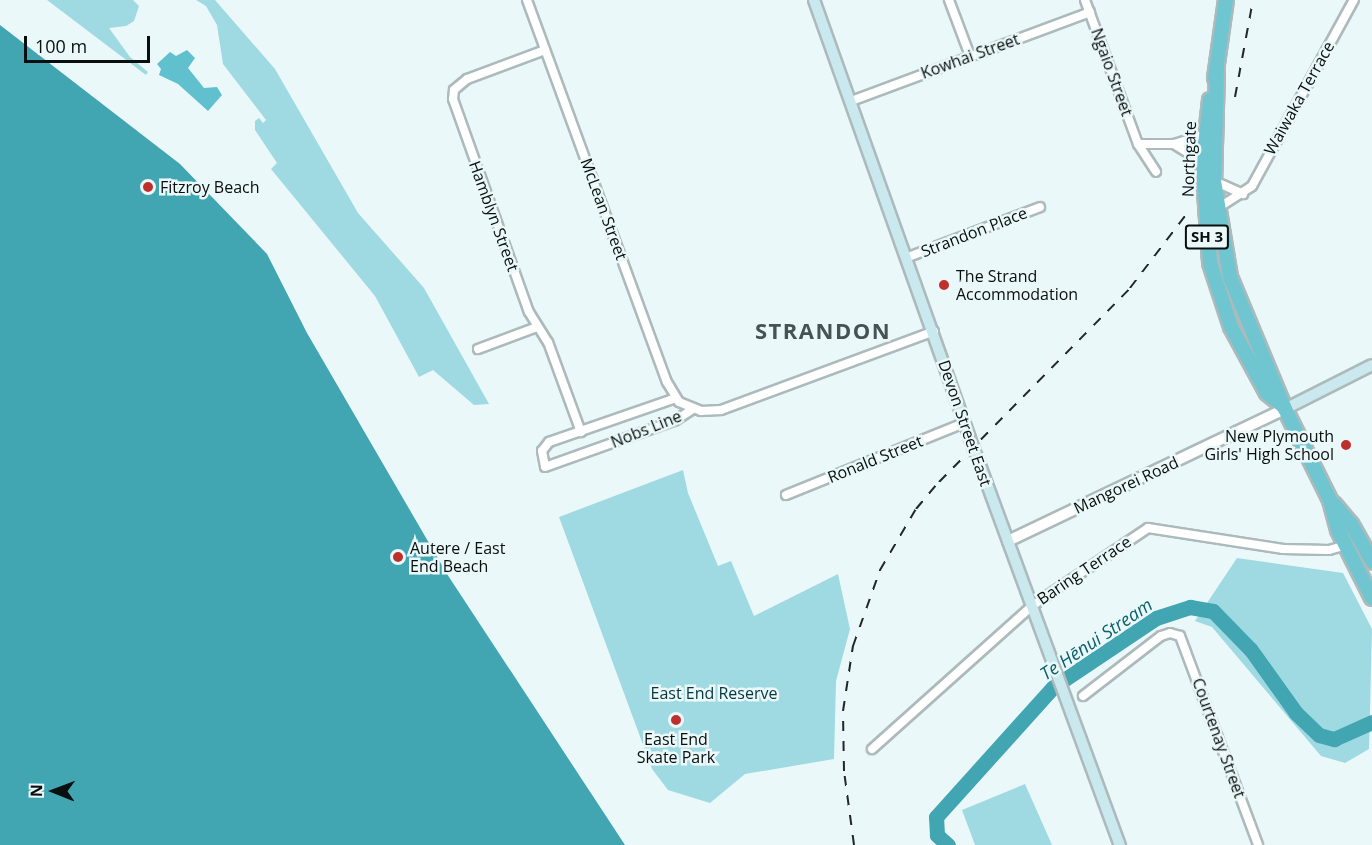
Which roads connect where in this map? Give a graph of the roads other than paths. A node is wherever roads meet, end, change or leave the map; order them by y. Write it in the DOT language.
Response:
graph roads {
  1 [pos="527,0"];
  2 [pos="814,0"];
  3 [pos="949,0"];
  4 [pos="1085,0"];
  5 [pos="1226,0"];
  6 [pos="1354,0"];
  7 [pos="1090,12"];
  8 [pos="545,50"];
  9 [pos="970,56"];
  10 [pos="1217,70"];
  11 [pos="851,101"];
  12 [pos="1204,135"];
  13 [pos="1138,144"];
  14 [pos="1174,144"];
  15 [pos="1203,162"];
  16 [pos="1156,172"];
  17 [pos="1214,181"];
  18 [pos="1243,194"];
  19 [pos="1040,207"];
  20 [pos="1216,209"];
  21 [pos="908,257"];
  22 [pos="537,327"];
  23 [pos="934,331"];
  24 [pos="478,349"];
  25 [pos="1372,365"];
  26 [pos="676,398"];
  27 [pos="1285,409"];
  28 [pos="693,410"];
  29 [pos="964,423"];
  30 [pos="581,432"];
  31 [pos="786,495"];
  32 [pos="1330,500"];
  33 [pos="1008,541"];
  34 [pos="1346,545"];
  35 [pos="1372,561"];
  36 [pos="1372,598"];
  37 [pos="1032,606"];
  38 [pos="1083,696"];
  39 [pos="872,749"];
  40 [pos="1120,845"];
  41 [pos="1258,845"];
  1 -- 8 [label="street, McLean Street"];
  2 -- 11 [label="main road, Devon Street East"];
  3 -- 9 [label="street"];
  4 -- 7 [label="street, Ngaio Street"];
  5 -- 10 [label="highway, Northgate / SH 3"];
  6 -- 18 [label="street, Waiwaka Terrace"];
  7 -- 9 [label="street, Kowhai Street"];
  7 -- 13 [label="street, Ngaio Street"];
  8 -- 22 [label="street, Hamblyn Street"];
  8 -- 26 [label="street, McLean Street"];
  9 -- 11 [label="street, Kowhai Street"];
  10 -- 12 [label="highway, Northgate / SH 3"];
  10 -- 17 [label="highway, Northgate / SH 3"];
  11 -- 21 [label="main road, Devon Street East"];
  12 -- 14 [label="street"];
  12 -- 15 [label="highway, Northgate / SH 3"];
  13 -- 14 [label="street"];
  13 -- 16 [label="street, Ngaio Street"];
  14 -- 15 [label="street"];
  15 -- 27 [label="highway, Northgate / SH 3"];
  17 -- 18 [label="street"];
  17 -- 20 [label="highway, Northgate / SH 3"];
  18 -- 20 [label="street, Waiwaka Terrace"];
  19 -- 21 [label="street, Strandon Place"];
  20 -- 27 [label="highway, Northgate / SH 3"];
  21 -- 23 [label="main road, Devon Street East"];
  22 -- 24 [label="street"];
  22 -- 30 [label="street, Hamblyn Street"];
  23 -- 28 [label="street, Nobs Line"];
  23 -- 29 [label="main road, Devon Street East"];
  25 -- 27 [label="main road, Mangorei Road"];
  26 -- 28 [label="street"];
  26 -- 30 [label="street, Nobs Line"];
  27 -- 32 [label="highway, Northgate / SH 3"];
  27 -- 33 [label="street, Mangorei Road"];
  28 -- 30 [label="street, Nobs Line"];
  29 -- 31 [label="street, Ronald Street"];
  29 -- 33 [label="main road, Devon Street East, bridge"];
  32 -- 34 [label="highway, Northgate / SH 3"];
  32 -- 35 [label="highway, Northgate / SH 3"];
  33 -- 37 [label="main road, Devon Street East"];
  34 -- 36 [label="highway, Northgate / SH 3"];
  34 -- 37 [label="street, Baring Terrace"];
  37 -- 39 [label="street, Baring Terrace"];
  37 -- 40 [label="main road, Devon Street East"];
  38 -- 41 [label="street, Courtenay Street"];
}
